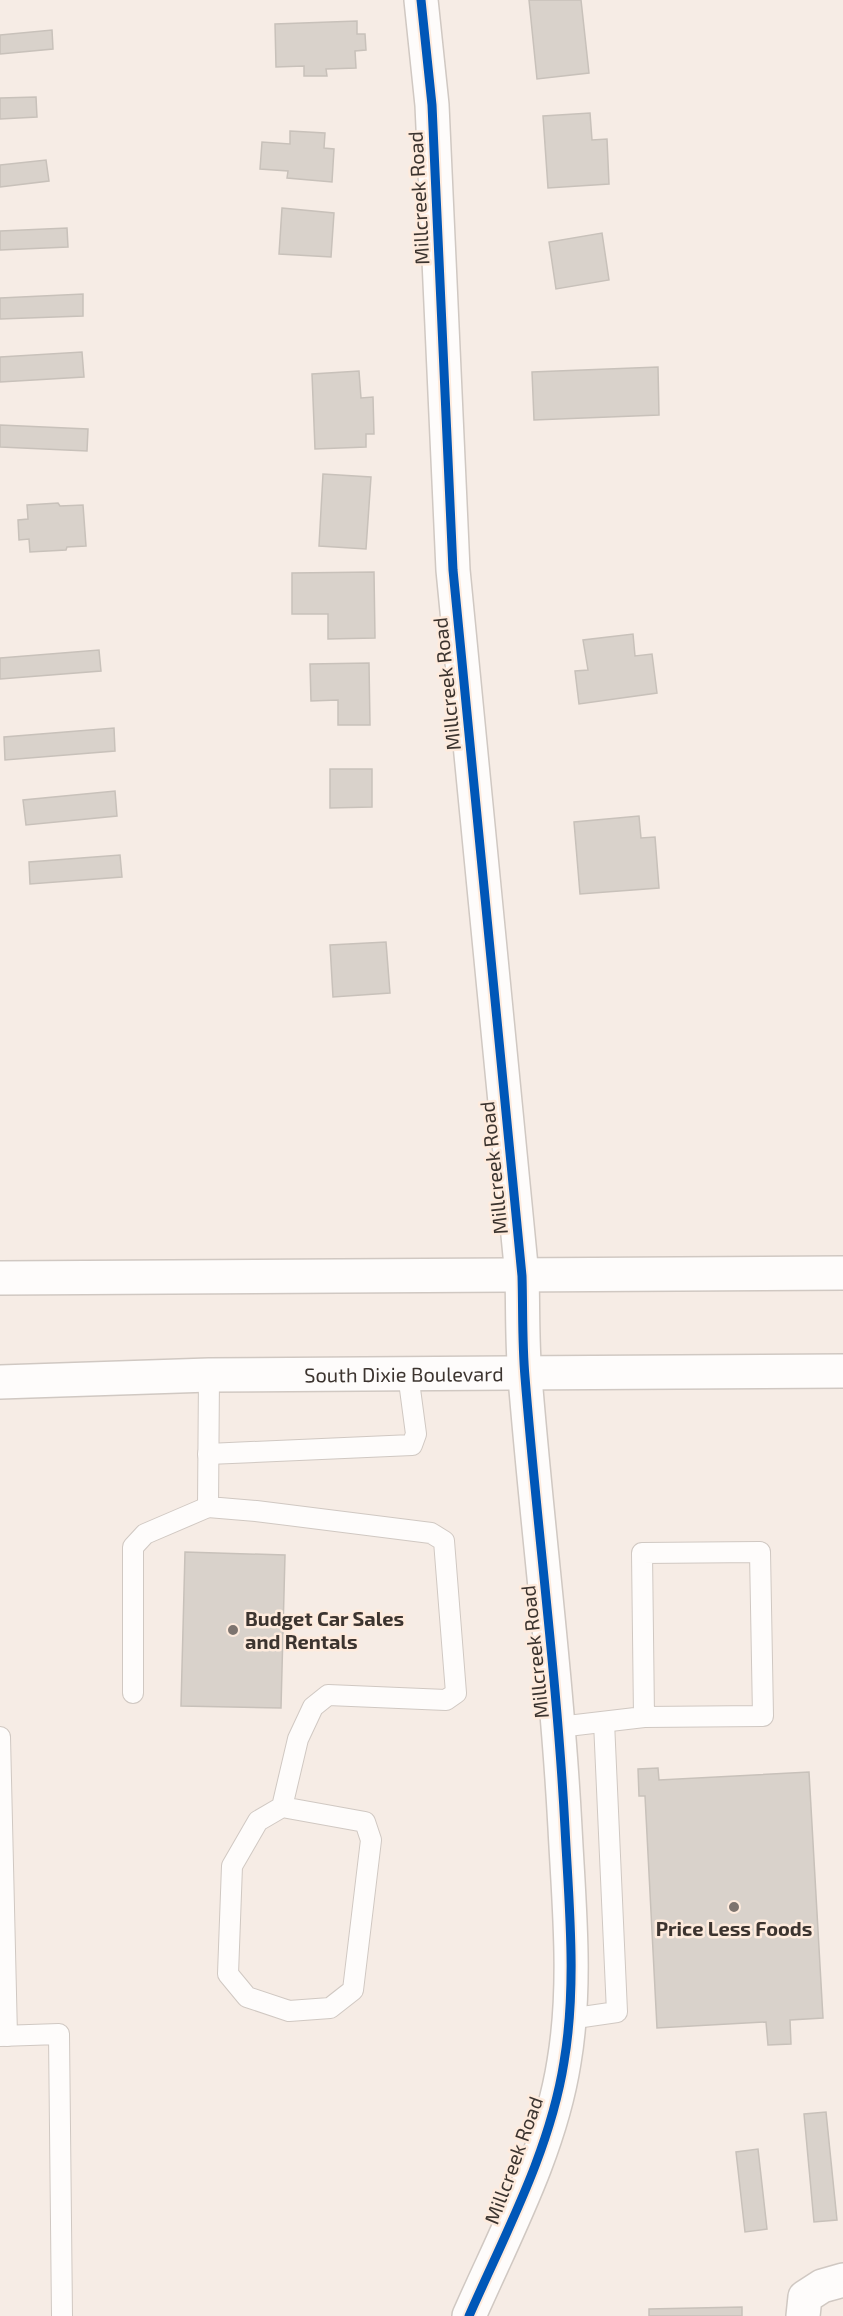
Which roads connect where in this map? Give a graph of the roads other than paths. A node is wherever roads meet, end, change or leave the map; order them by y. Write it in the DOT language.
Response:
graph roads {
  1 [pos="421,0"];
  2 [pos="843,1273"];
  3 [pos="522,1276"];
  4 [pos="0,1278"];
  5 [pos="843,1371"];
  6 [pos="408,1374"];
  7 [pos="525,1374"];
  8 [pos="209,1375"];
  9 [pos="0,1382"];
  10 [pos="208,1454"];
  11 [pos="208,1507"];
  12 [pos="133,1693"];
  13 [pos="644,1717"];
  14 [pos="604,1722"];
  15 [pos="559,1727"];
  16 [pos="0,1737"];
  17 [pos="282,1807"];
  18 [pos="569,2019"];
  19 [pos="3,2036"];
  20 [pos="843,2280"];
  21 [pos="62,2316"];
  22 [pos="469,2316"];
  23 [pos="803,2316"];
  1 -- 3 [label="main road, Millcreek Road"];
  2 -- 3 [label="main road"];
  3 -- 4 [label="main road"];
  3 -- 7 [label="main road, Millcreek Road"];
  5 -- 7 [label="main road, South Dixie Boulevard"];
  6 -- 7 [label="main road, South Dixie Boulevard"];
  6 -- 8 [label="main road, South Dixie Boulevard"];
  6 -- 10 [label="lane"];
  7 -- 15 [label="main road, Millcreek Road"];
  8 -- 9 [label="main road, South Dixie Boulevard"];
  8 -- 10 [label="lane"];
  10 -- 11 [label="lane"];
  11 -- 12 [label="lane"];
  11 -- 17 [label="lane"];
  13 -- 13 [label="lane"];
  13 -- 14 [label="lane"];
  14 -- 15 [label="lane"];
  14 -- 18 [label="lane"];
  15 -- 18 [label="main road, Millcreek Road"];
  16 -- 19 [label="lane"];
  17 -- 17 [label="lane"];
  18 -- 22 [label="main road, Millcreek Road"];
  19 -- 21 [label="lane"];
  20 -- 23 [label="main road"];
}
